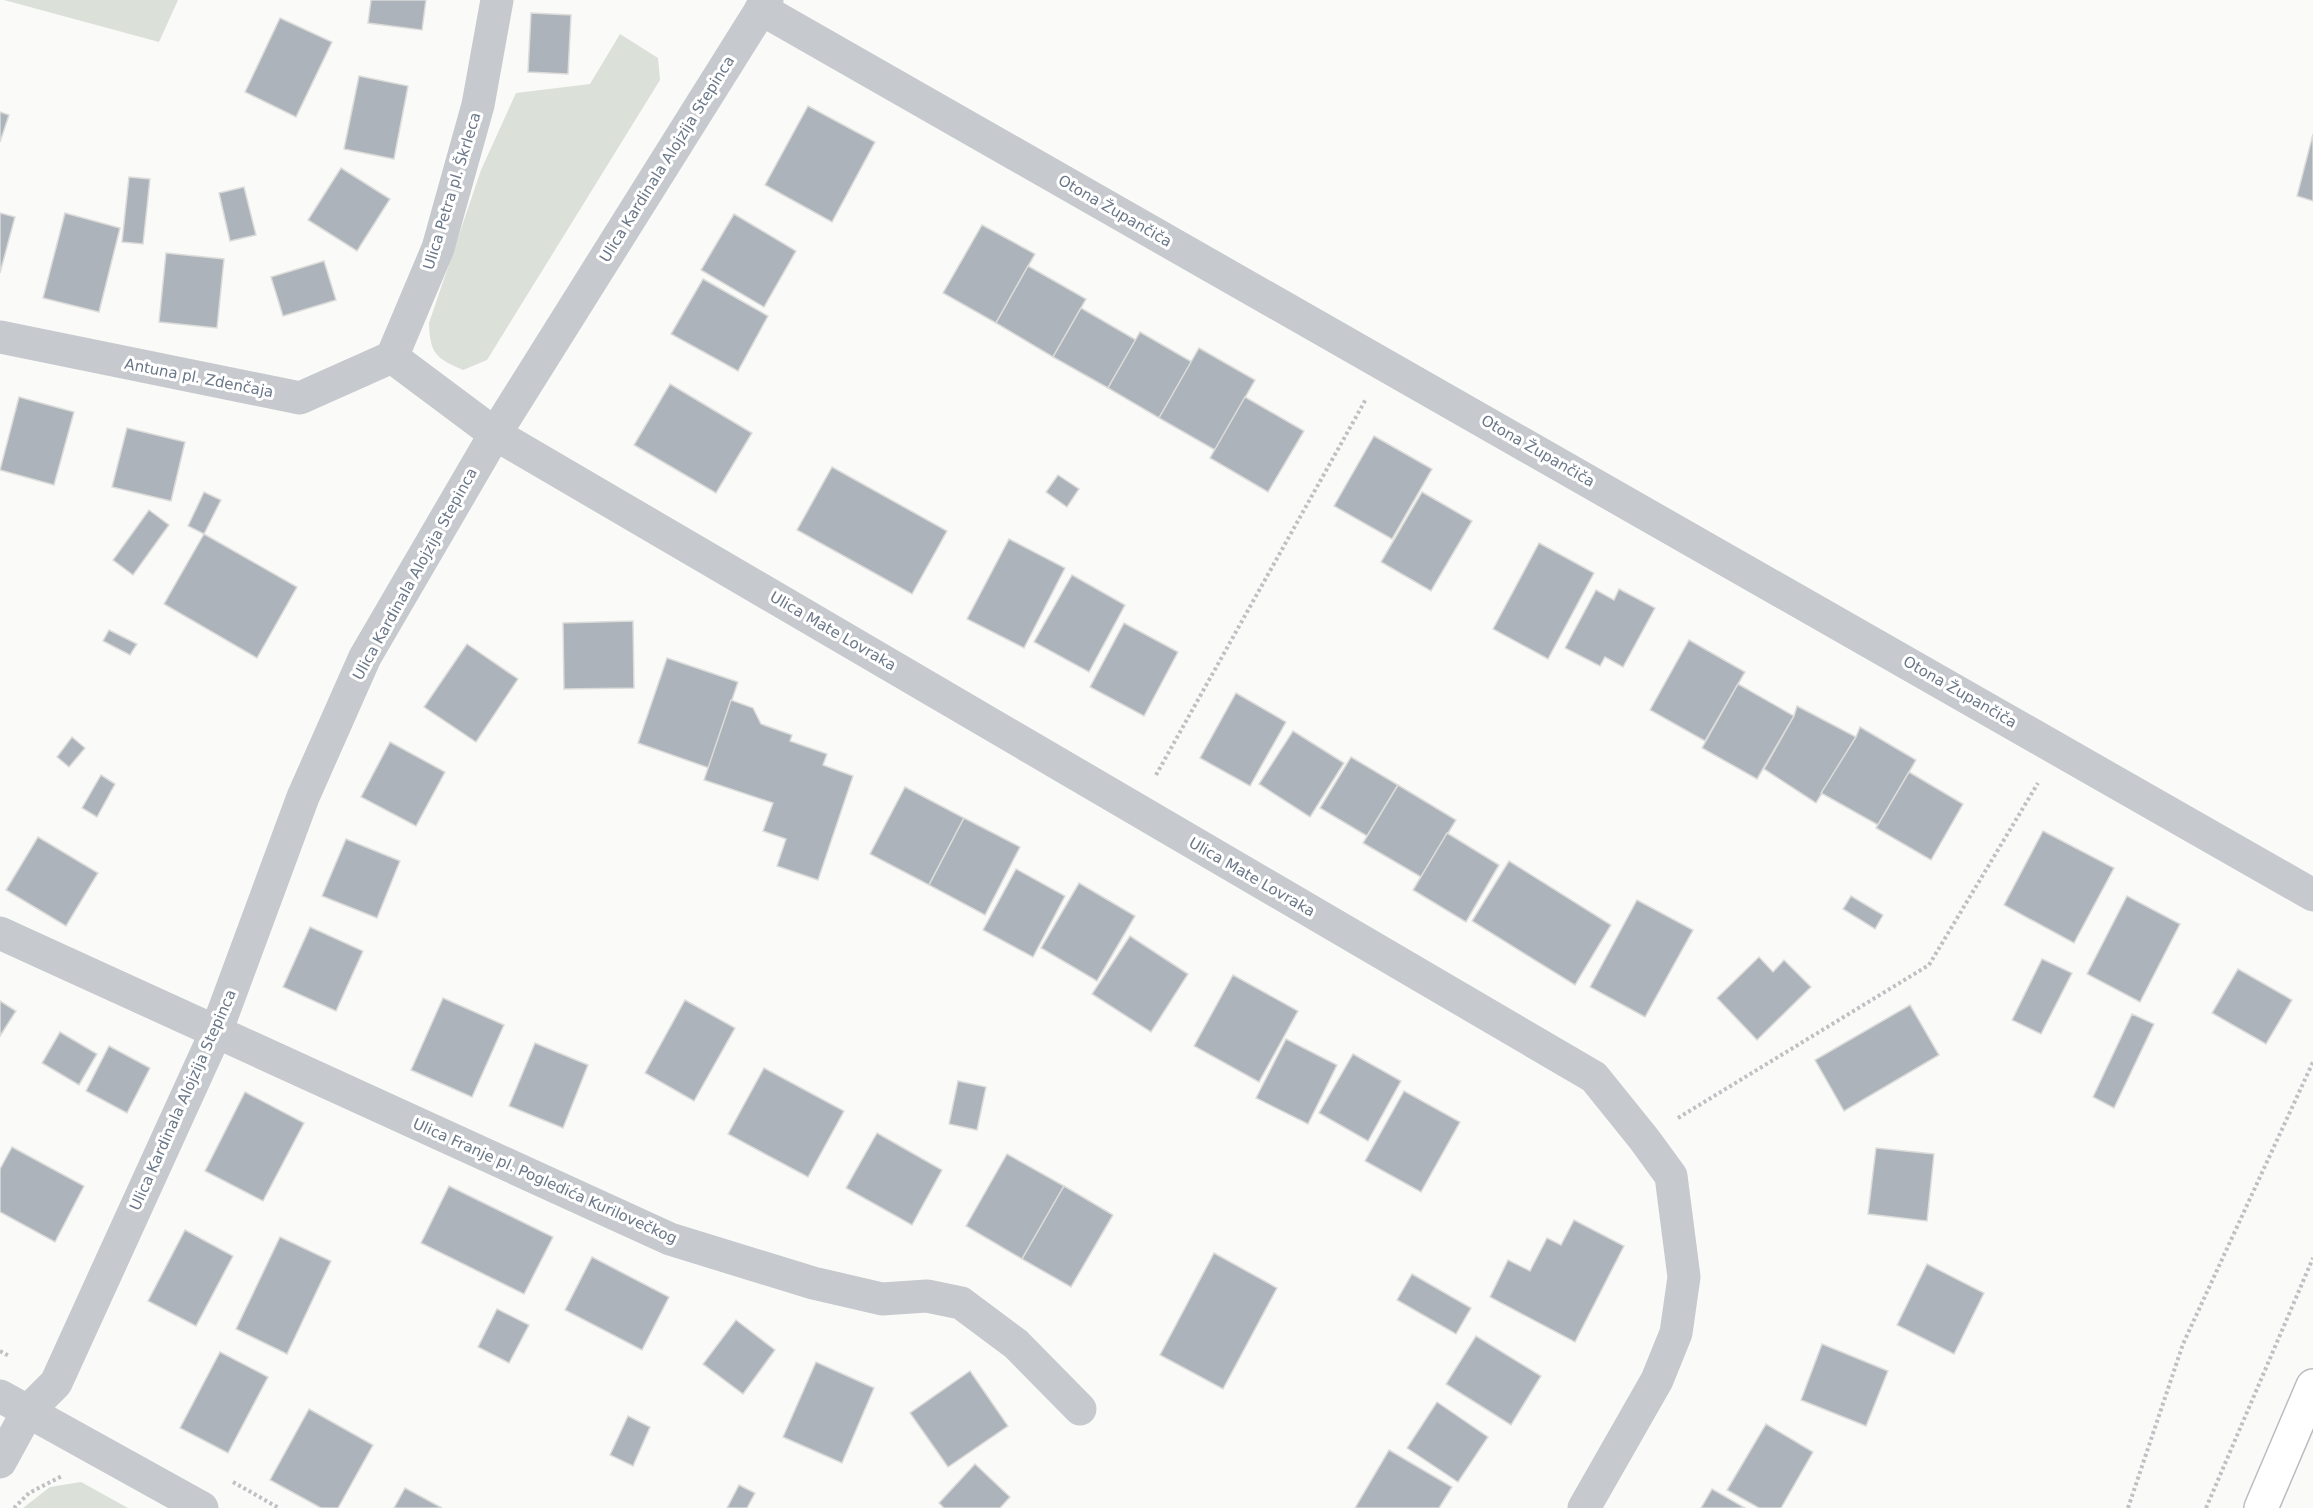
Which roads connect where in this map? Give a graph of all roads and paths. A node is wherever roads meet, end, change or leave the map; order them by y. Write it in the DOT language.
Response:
graph roads {
  1 [pos="497,0"];
  2 [pos="764,5"];
  3 [pos="0,338"];
  4 [pos="392,357"];
  5 [pos="1385,364"];
  6 [pos="495,434"];
  7 [pos="2059,749"];
  8 [pos="1137,810"];
  9 [pos="2313,895"];
  10 [pos="0,933"];
  11 [pos="216,1032"];
  12 [pos="2313,1062"];
  13 [pos="1644,1139"];
  14 [pos="2313,1258"];
  15 [pos="2313,1386"];
  16 [pos="14,1403"];
  17 [pos="1080,1409"];
  18 [pos="0,1462"];
  19 [pos="69,1473"];
  20 [pos="14,1508"];
  21 [pos="202,1508"];
  22 [pos="1584,1508"];
  23 [pos="2128,1508"];
  24 [pos="2206,1508"];
  25 [pos="2261,1508"];
  1 -- 4 [label="street, Ulica Petra pl. Škrleca"];
  2 -- 5 [label="street, Otona Župančiča"];
  2 -- 6 [label="street, Ulica Kardinala Alojzija Stepinca"];
  3 -- 4 [label="street, Antuna pl. Zdenčaja"];
  4 -- 6 [label="street"];
  5 -- 7 [label="street, Otona Župančiča"];
  5 -- 8 [label="path"];
  6 -- 8 [label="street, Ulica Mate Lovraka"];
  6 -- 11 [label="street, Ulica Kardinala Alojzija Stepinca"];
  7 -- 9 [label="street, Otona Župančiča"];
  7 -- 13 [label="path"];
  8 -- 13 [label="street, Ulica Mate Lovraka"];
  10 -- 11 [label="street, Ulica Franje pl. Pogledića Kurilovečkog"];
  11 -- 16 [label="street, Ulica Kardinala Alojzija Stepinca"];
  11 -- 17 [label="street, Ulica Franje pl. Pogledića Kurilovečkog"];
  12 -- 23 [label="path"];
  13 -- 22 [label="street, Ulica Mate Lovraka"];
  14 -- 24 [label="path"];
  15 -- 25 [label="main road"];
  16 -- 18 [label="street, Ulica Kardinala Alojzija Stepinca"];
  16 -- 21 [label="street"];
  19 -- 20 [label="path"];
}
